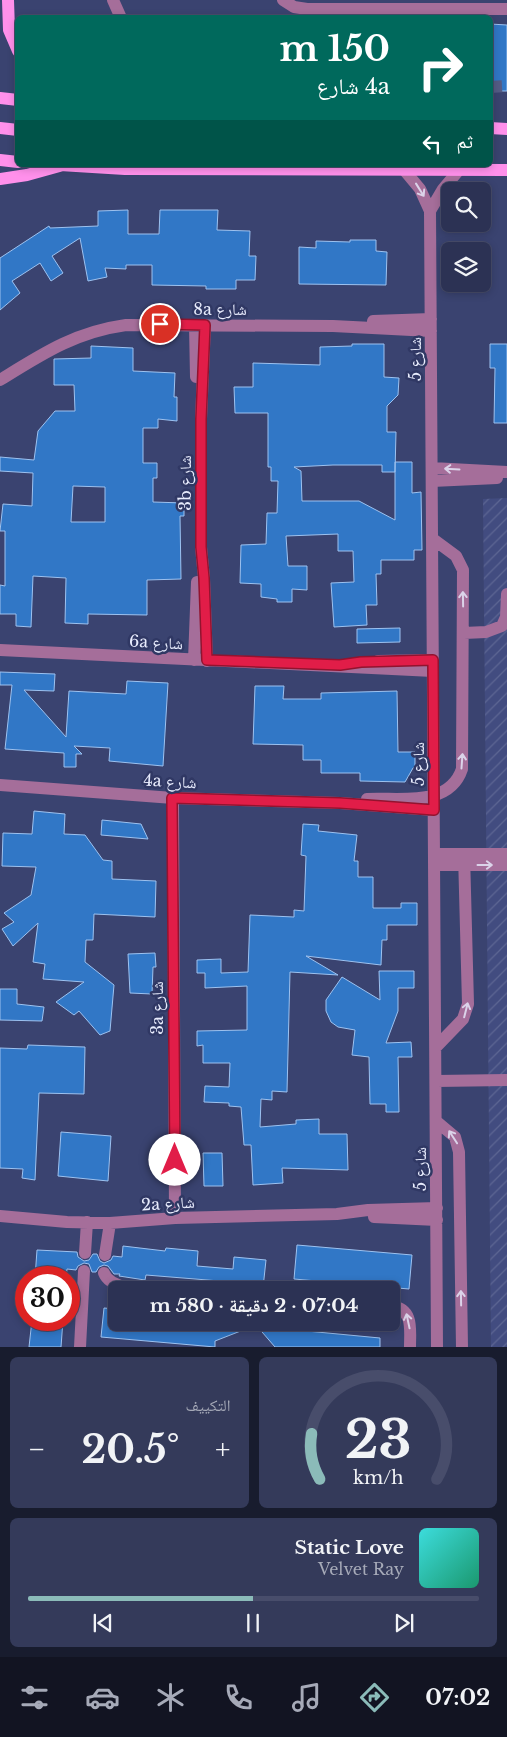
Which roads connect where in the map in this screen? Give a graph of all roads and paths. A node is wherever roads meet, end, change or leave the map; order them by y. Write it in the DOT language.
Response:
graph roads {
  1 [pos="8,0"];
  2 [pos="113,0"];
  3 [pos="283,0"];
  4 [pos="507,9"];
  5 [pos="331,13"];
  6 [pos="120,15"];
  7 [pos="15,44"];
  8 [pos="0,98"];
  9 [pos="15,100"];
  10 [pos="0,128"];
  11 [pos="493,128"];
  12 [pos="507,129"];
  13 [pos="15,130"];
  14 [pos="0,160"];
  15 [pos="15,162"];
  16 [pos="54,167"];
  17 [pos="93,167"];
  18 [pos="459,170"];
  19 [pos="507,170"];
  20 [pos="405,171"];
  21 [pos="0,178"];
  22 [pos="430,211"];
  23 [pos="200,325"];
  24 [pos="431,325"];
  25 [pos="0,380"];
  26 [pos="507,472"];
  27 [pos="432,474"];
  28 [pos="507,478"];
  29 [pos="432,539"];
  30 [pos="507,594"];
  31 [pos="464,633"];
  32 [pos="0,650"];
  33 [pos="201,660"];
  34 [pos="433,665"];
  35 [pos="0,786"];
  36 [pos="172,798"];
  37 [pos="434,803"];
  38 [pos="507,854"];
  39 [pos="464,859"];
  40 [pos="434,860"];
  41 [pos="507,864"];
  42 [pos="436,1047"];
  43 [pos="507,1080"];
  44 [pos="436,1081"];
  45 [pos="436,1121"];
  46 [pos="437,1214"];
  47 [pos="0,1216"];
  48 [pos="175,1218"];
  49 [pos="87,1222"];
  50 [pos="110,1222"];
  51 [pos="86,1253"];
  52 [pos="105,1255"];
  53 [pos="84,1271"];
  54 [pos="104,1273"];
  55 [pos="108,1281"];
  56 [pos="400,1308"];
  57 [pos="80,1347"];
  58 [pos="410,1347"];
  59 [pos="438,1347"];
  60 [pos="462,1347"];
  1 -- 7 [label="main road"];
  2 -- 6 [label="street"];
  3 -- 5 [label="street"];
  4 -- 5 [label="street"];
  8 -- 9 [label="main road"];
  10 -- 13 [label="main road"];
  11 -- 12 [label="main road"];
  14 -- 15 [label="main road"];
  16 -- 21 [label="main road"];
  17 -- 20 [label="main road"];
  18 -- 19 [label="main road"];
  18 -- 20 [label="main road"];
  18 -- 22 [label="street"];
  20 -- 22 [label="street, شارع 5, one-way"];
  22 -- 24 [label="street, شارع 5"];
  23 -- 24 [label="street, 8a شارع"];
  23 -- 25 [label="street, 8a شارع"];
  23 -- 33 [label="street, 3b شارع"];
  24 -- 27 [label="street, شارع 5"];
  26 -- 27 [label="street, one-way"];
  27 -- 28 [label="street"];
  27 -- 29 [label="street, شارع 5"];
  31 -- 29 [label="street, one-way"];
  29 -- 34 [label="street, شارع 5"];
  30 -- 31 [label="street"];
  37 -- 31 [label="street, one-way"];
  32 -- 33 [label="street, 6a شارع"];
  33 -- 34 [label="street, 6a شارع"];
  34 -- 37 [label="street, شارع 5"];
  35 -- 36 [label="street, 4a شارع"];
  36 -- 37 [label="street, 4a شارع"];
  36 -- 48 [label="street, 3a شارع"];
  37 -- 40 [label="street, شارع 5"];
  38 -- 39 [label="street"];
  39 -- 40 [label="street"];
  39 -- 41 [label="street, one-way"];
  42 -- 39 [label="street, one-way"];
  40 -- 42 [label="street, شارع 5"];
  42 -- 44 [label="street, شارع 5"];
  43 -- 44 [label="street"];
  44 -- 45 [label="street, شارع 5"];
  45 -- 46 [label="street, شارع 5"];
  60 -- 45 [label="street, one-way"];
  46 -- 48 [label="street, 2a شارع"];
  46 -- 59 [label="street, شارع 5"];
  47 -- 49 [label="street, 2a شارع"];
  48 -- 50 [label="street, 2a شارع"];
  49 -- 50 [label="street, 2a شارع"];
  49 -- 51 [label="street"];
  50 -- 52 [label="street"];
  53 -- 57 [label="street"];
  54 -- 55 [label="street"];
  58 -- 56 [label="street, one-way"];
}
